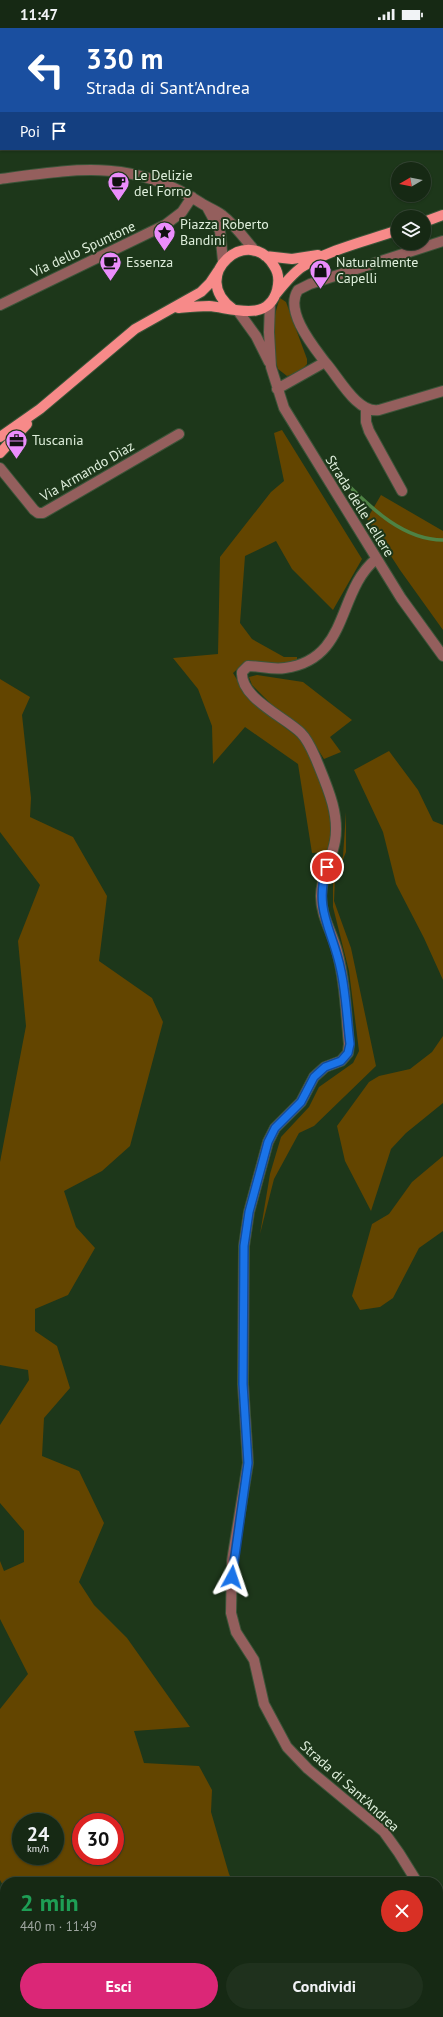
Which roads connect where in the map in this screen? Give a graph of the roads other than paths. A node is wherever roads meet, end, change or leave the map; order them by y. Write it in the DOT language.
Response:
graph roads {
  1 [pos="0,179"];
  2 [pos="192,197"];
  3 [pos="207,207"];
  4 [pos="443,215"];
  5 [pos="431,219"];
  6 [pos="391,232"];
  7 [pos="443,241"];
  8 [pos="255,251"];
  9 [pos="334,252"];
  10 [pos="265,256"];
  11 [pos="223,261"];
  12 [pos="218,271"];
  13 [pos="276,294"];
  14 [pos="270,303"];
  15 [pos="0,304"];
  16 [pos="174,308"];
  17 [pos="236,310"];
  18 [pos="325,362"];
  19 [pos="271,367"];
  20 [pos="277,389"];
  21 [pos="443,391"];
  22 [pos="40,409"];
  23 [pos="366,409"];
  24 [pos="179,434"];
  25 [pos="0,438"];
  26 [pos="0,453"];
  27 [pos="0,468"];
  28 [pos="402,491"];
  29 [pos="376,559"];
  30 [pos="442,653"];
  31 [pos="414,1877"];
  1 -- 2 [label="street"];
  2 -- 3 [label="street"];
  2 -- 15 [label="street, Via dello Spuntone"];
  3 -- 8 [label="street"];
  3 -- 11 [label="street"];
  4 -- 5 [label="main road"];
  6 -- 9 [label="main road"];
  7 -- 18 [label="street"];
  8 -- 10 [label="main road"];
  8 -- 11 [label="main road"];
  9 -- 10 [label="main road"];
  9 -- 13 [label="main road"];
  10 -- 13 [label="main road"];
  11 -- 12 [label="main road"];
  12 -- 16 [label="main road"];
  12 -- 17 [label="main road"];
  13 -- 14 [label="main road"];
  14 -- 17 [label="main road"];
  14 -- 19 [label="street, Strada delle Lellere"];
  16 -- 17 [label="main road"];
  16 -- 22 [label="main road"];
  17 -- 19 [label="street, Strada delle Lellere"];
  18 -- 20 [label="street"];
  18 -- 23 [label="street"];
  19 -- 20 [label="street, Strada delle Lellere"];
  20 -- 29 [label="street, Strada delle Lellere"];
  21 -- 23 [label="street"];
  22 -- 25 [label="main road"];
  22 -- 26 [label="main road"];
  23 -- 28 [label="street"];
  24 -- 27 [label="street, Via Armando Diaz"];
  29 -- 30 [label="street, Strada delle Lellere"];
  29 -- 31 [label="street, Strada di Sant'Andrea"];
}
